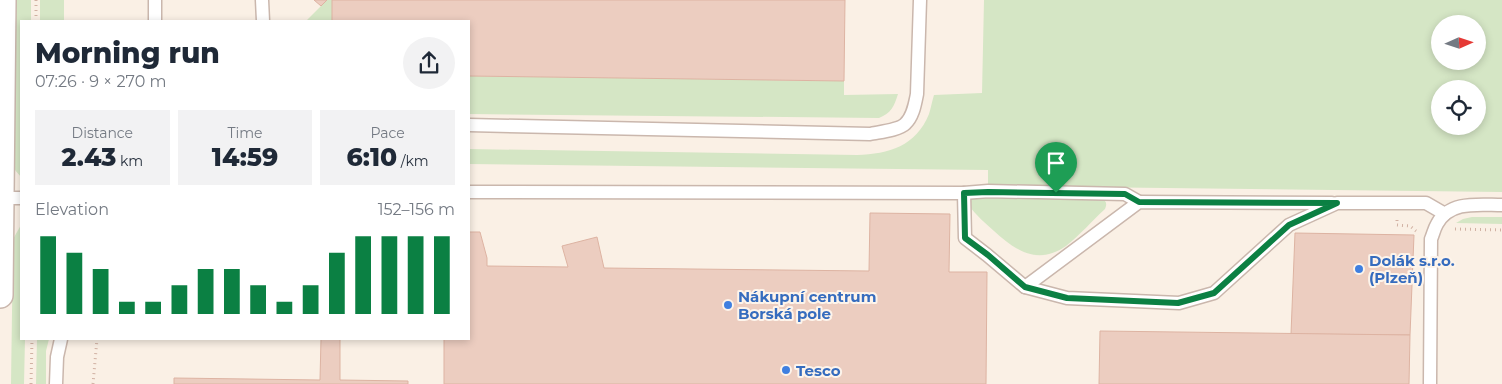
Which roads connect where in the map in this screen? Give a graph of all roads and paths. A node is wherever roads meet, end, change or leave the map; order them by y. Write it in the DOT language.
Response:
graph roads {
  1 [pos="3,0"];
  2 [pos="36,0"];
  3 [pos="155,0"];
  4 [pos="262,0"];
  5 [pos="920,0"];
  6 [pos="36,20"];
  7 [pos="155,20"];
  8 [pos="263,20"];
  9 [pos="1,65"];
  10 [pos="470,125"];
  11 [pos="470,192"];
  12 [pos="964,193"];
  13 [pos="11,198"];
  14 [pos="1139,202"];
  15 [pos="1337,203"];
  16 [pos="1502,204"];
  17 [pos="1445,214"];
  18 [pos="1454,229"];
  19 [pos="1502,230"];
  20 [pos="1025,287"];
  21 [pos="0,295"];
  22 [pos="32,340"];
  23 [pos="61,340"];
  24 [pos="97,340"];
  25 [pos="31,384"];
  26 [pos="56,384"];
  27 [pos="93,384"];
  28 [pos="1430,384"];
  1 -- 9 [label="street"];
  2 -- 6 [label="path"];
  3 -- 7 [label="lane"];
  4 -- 8 [label="lane"];
  5 -- 10 [label="lane"];
  9 -- 13 [label="street"];
  11 -- 12 [label="lane"];
  12 -- 14 [label="lane"];
  12 -- 20 [label="lane"];
  13 -- 21 [label="street"];
  14 -- 15 [label="lane"];
  14 -- 20 [label="lane"];
  15 -- 17 [label="lane"];
  15 -- 20 [label="lane"];
  16 -- 17 [label="lane"];
  17 -- 28 [label="lane"];
  18 -- 19 [label="path"];
  22 -- 25 [label="path"];
  23 -- 26 [label="lane"];
  24 -- 27 [label="path"];
}
